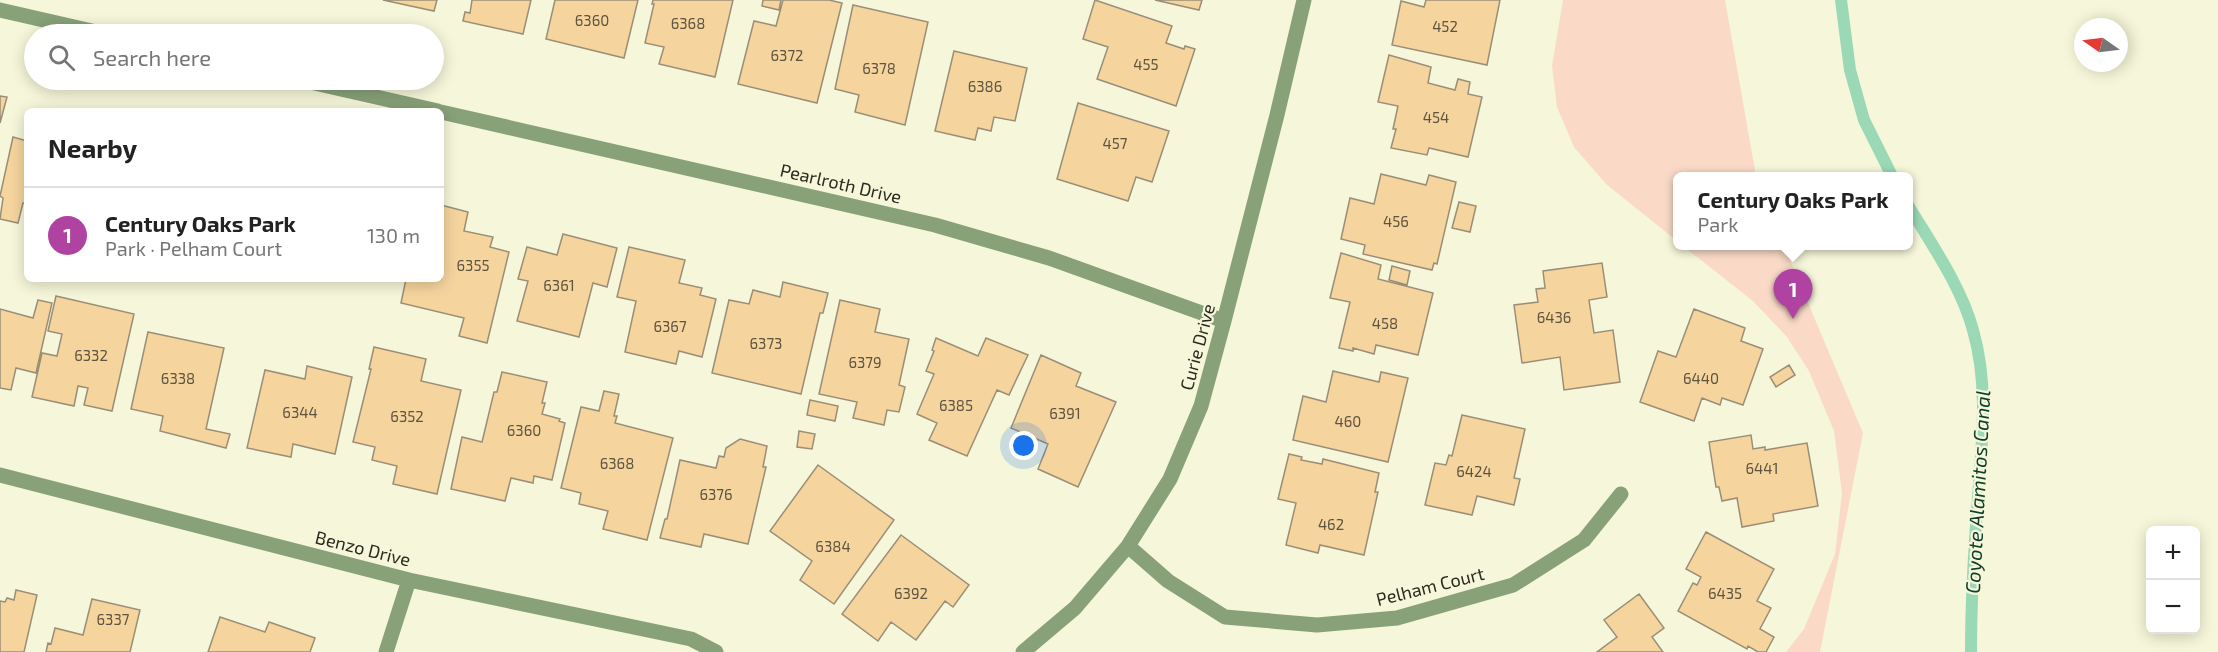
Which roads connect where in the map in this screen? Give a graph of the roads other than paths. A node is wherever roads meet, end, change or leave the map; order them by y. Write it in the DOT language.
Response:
graph roads {
  1 [pos="1304,0"];
  2 [pos="0,10"];
  3 [pos="61,24"];
  4 [pos="346,90"];
  5 [pos="427,108"];
  6 [pos="444,112"];
  7 [pos="1224,321"];
  8 [pos="0,475"];
  9 [pos="1621,494"];
  10 [pos="1128,546"];
  11 [pos="410,580"];
  12 [pos="386,652"];
  13 [pos="716,652"];
  14 [pos="1023,652"];
  1 -- 7 [label="street, Curie Drive"];
  2 -- 3 [label="street"];
  4 -- 5 [label="street, Pearlroth Drive"];
  6 -- 7 [label="street, Pearlroth Drive"];
  7 -- 10 [label="street, Curie Drive"];
  8 -- 11 [label="street, Benzo Drive"];
  9 -- 10 [label="street, Pelham Court"];
  10 -- 14 [label="street, Curie Drive"];
  11 -- 12 [label="street"];
  11 -- 13 [label="street, Benzo Drive"];
}
